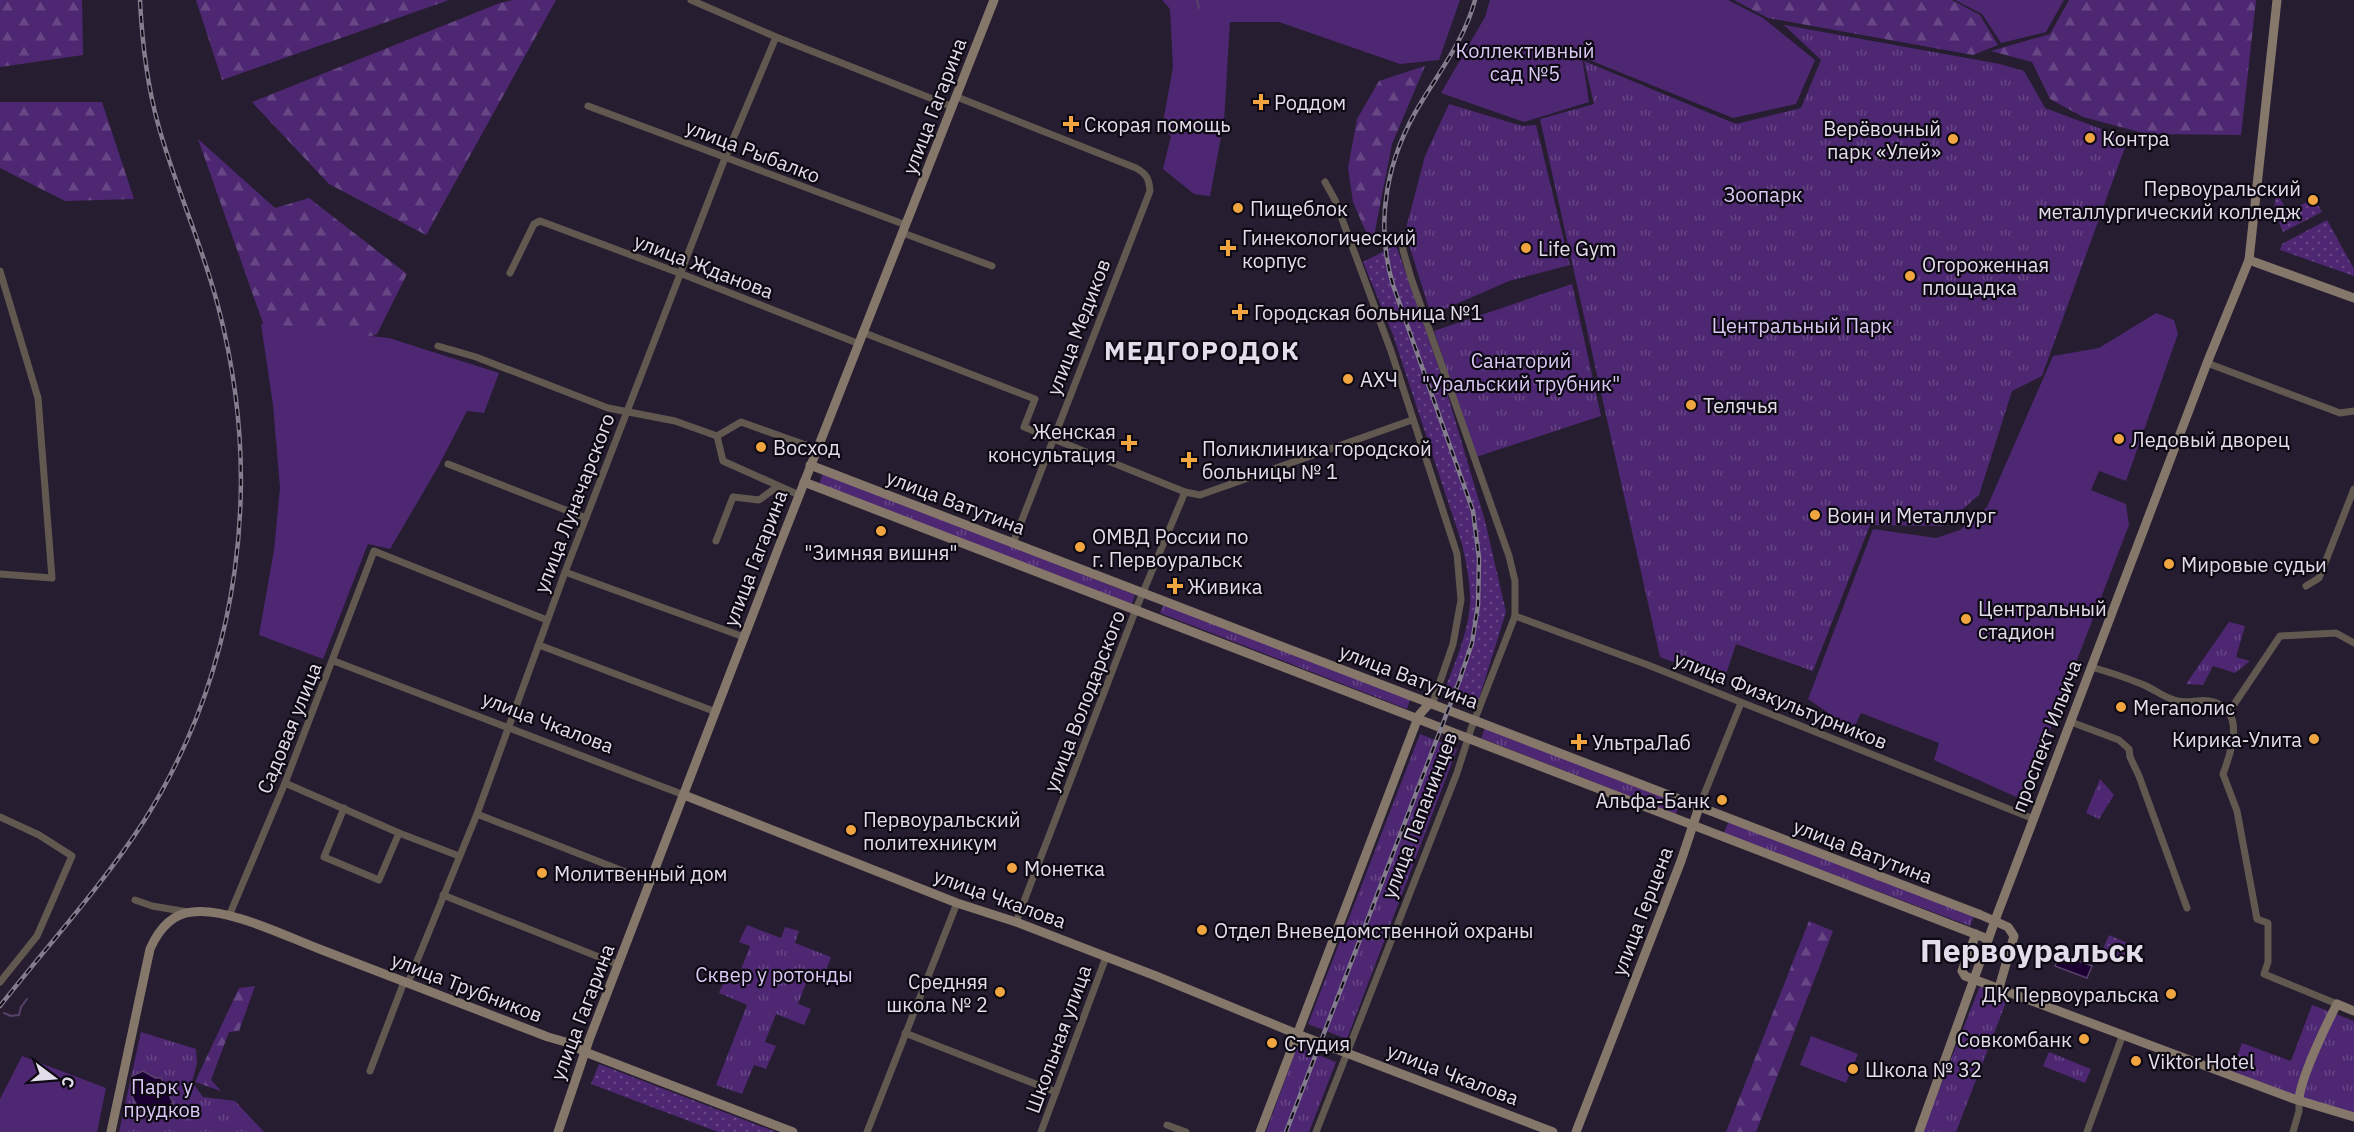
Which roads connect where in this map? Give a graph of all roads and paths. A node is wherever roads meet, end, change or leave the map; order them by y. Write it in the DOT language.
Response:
graph roads {
  1 [pos="692,0"];
  2 [pos="994,0"];
  3 [pos="2277,0"];
  4 [pos="776,37"];
  5 [pos="957,97"];
  6 [pos="588,106"];
  7 [pos="953,107"];
  8 [pos="725,158"];
  9 [pos="1325,183"];
  10 [pos="904,229"];
  11 [pos="1402,235"];
  12 [pos="2248,260"];
  13 [pos="992,266"];
  14 [pos="0,271"];
  15 [pos="510,273"];
  16 [pos="682,274"];
  17 [pos="2354,298"];
  18 [pos="862,332"];
  19 [pos="857,343"];
  20 [pos="438,346"];
  21 [pos="2207,363"];
  22 [pos="2354,411"];
  23 [pos="627,413"];
  24 [pos="1412,420"];
  25 [pos="717,436"];
  26 [pos="1053,437"];
  27 [pos="817,449"];
  28 [pos="448,464"];
  29 [pos="810,465"];
  30 [pos="804,482"];
  31 [pos="778,486"];
  32 [pos="2354,489"];
  33 [pos="1185,492"];
  34 [pos="799,495"];
  35 [pos="586,518"];
  36 [pos="716,541"];
  37 [pos="1013,543"];
  38 [pos="565,572"];
  39 [pos="0,573"];
  40 [pos="2306,586"];
  41 [pos="1143,592"];
  42 [pos="1136,609"];
  43 [pos="1515,616"];
  44 [pos="547,620"];
  45 [pos="744,637"];
  46 [pos="2354,643"];
  47 [pos="539,645"];
  48 [pos="334,660"];
  49 [pos="2091,667"];
  50 [pos="1741,702"];
  51 [pos="1430,704"];
  52 [pos="716,712"];
  53 [pos="2229,712"];
  54 [pos="1418,719"];
  55 [pos="1475,720"];
  56 [pos="2071,722"];
  57 [pos="507,725"];
  58 [pos="1468,738"];
  59 [pos="285,783"];
  60 [pos="684,795"];
  61 [pos="1699,807"];
  62 [pos="344,808"];
  63 [pos="477,814"];
  64 [pos="1,817"];
  65 [pos="2034,819"];
  66 [pos="1693,826"];
  67 [pos="399,833"];
  68 [pos="459,856"];
  69 [pos="651,882"];
  70 [pos="443,895"];
  71 [pos="135,900"];
  72 [pos="957,903"];
  73 [pos="2187,908"];
  74 [pos="189,912"];
  75 [pos="229,916"];
  76 [pos="1016,922"];
  77 [pos="1994,922"];
  78 [pos="1976,934"];
  79 [pos="1988,939"];
  80 [pos="1106,957"];
  81 [pos="619,964"];
  82 [pos="1975,980"];
  83 [pos="0,982"];
  84 [pos="406,982"];
  85 [pos="1999,988"];
  86 [pos="2337,1004"];
  87 [pos="2354,1011"];
  88 [pos="905,1033"];
  89 [pos="1297,1034"];
  90 [pos="2123,1035"];
  91 [pos="585,1052"];
  92 [pos="1347,1053"];
  93 [pos="370,1071"];
  94 [pos="1056,1092"];
  95 [pos="2299,1100"];
  96 [pos="2354,1117"];
  97 [pos="1167,1125"];
  98 [pos="111,1132"];
  99 [pos="558,1132"];
  100 [pos="793,1132"];
  101 [pos="867,1132"];
  102 [pos="1041,1132"];
  103 [pos="1186,1132"];
  104 [pos="1260,1132"];
  105 [pos="1316,1132"];
  106 [pos="1553,1132"];
  107 [pos="1576,1132"];
  108 [pos="1919,1132"];
  109 [pos="2087,1132"];
  110 [pos="2293,1132"];
  1 -- 4 [label="street"];
  2 -- 5 [label="street, улица Гагарина"];
  3 -- 12 [label="street, проспект Ильича"];
  4 -- 7 [label="street"];
  4 -- 8 [label="street, улица Луначарского"];
  5 -- 7 [label="street, улица Гагарина"];
  5 -- 26 [label="street, улица Медиков"];
  6 -- 8 [label="street, улица Рыбалко"];
  7 -- 10 [label="street, улица Гагарина"];
  8 -- 10 [label="street, улица Рыбалко"];
  8 -- 16 [label="street, улица Луначарского"];
  9 -- 24 [label="street, улица Папанинцев"];
  10 -- 13 [label="street, улица Рыбалко"];
  10 -- 18 [label="street, улица Гагарина"];
  11 -- 43 [label="street, улица Папанинцев"];
  12 -- 17 [label="street"];
  12 -- 21 [label="street, проспект Ильича"];
  14 -- 39 [label="street"];
  15 -- 16 [label="street, улица Жданова"];
  16 -- 19 [label="street, улица Жданова"];
  16 -- 23 [label="street, улица Луначарского"];
  18 -- 19 [label="street, улица Гагарина"];
  18 -- 26 [label="street"];
  19 -- 27 [label="street, улица Гагарина"];
  20 -- 23 [label="street"];
  21 -- 22 [label="street"];
  21 -- 49 [label="street, проспект Ильича"];
  23 -- 25 [label="street"];
  23 -- 35 [label="street, улица Луначарского"];
  24 -- 33 [label="street"];
  24 -- 51 [label="street, улица Папанинцев"];
  25 -- 27 [label="street"];
  25 -- 31 [label="street"];
  26 -- 33 [label="street"];
  26 -- 37 [label="street, улица Медиков"];
  27 -- 29 [label="street, улица Гагарина"];
  28 -- 35 [label="street"];
  29 -- 30 [label="street, улица Гагарина"];
  29 -- 37 [label="street, улица Ватутина"];
  30 -- 34 [label="street, улица Гагарина"];
  30 -- 42 [label="street, улица Ватутина"];
  31 -- 34 [label="street"];
  31 -- 36 [label="street"];
  32 -- 40 [label="street"];
  33 -- 41 [label="street, улица Володарского"];
  34 -- 45 [label="street, улица Гагарина"];
  35 -- 38 [label="street, улица Луначарского"];
  37 -- 41 [label="street, улица Ватутина"];
  38 -- 44 [label="street, улица Луначарского"];
  38 -- 45 [label="street"];
  41 -- 42 [label="street, улица Володарского"];
  41 -- 51 [label="street, улица Ватутина"];
  42 -- 54 [label="street, улица Ватутина"];
  42 -- 76 [label="street, улица Володарского"];
  43 -- 50 [label="street, улица Физкультурников"];
  43 -- 55 [label="street, улица Папанинцев"];
  44 -- 47 [label="street, улица Луначарского"];
  44 -- 48 [label="street, Садовая улица"];
  45 -- 52 [label="street, улица Гагарина"];
  46 -- 53 [label="street"];
  47 -- 52 [label="street"];
  47 -- 57 [label="street, улица Луначарского"];
  48 -- 57 [label="street, улица Чкалова"];
  48 -- 59 [label="street, Садовая улица"];
  49 -- 53 [label="street"];
  49 -- 56 [label="street, проспект Ильича"];
  50 -- 61 [label="street, улица Герцена"];
  50 -- 65 [label="street, улица Физкультурников"];
  51 -- 54 [label="street, улица Папанинцев"];
  51 -- 55 [label="street, улица Ватутина"];
  52 -- 60 [label="street, улица Гагарина"];
  53 -- 86 [label="street"];
  54 -- 58 [label="street, улица Ватутина"];
  54 -- 89 [label="street, улица Папанинцев"];
  55 -- 58 [label="street, улица Папанинцев"];
  55 -- 61 [label="street, улица Ватутина"];
  56 -- 65 [label="street, проспект Ильича"];
  56 -- 73 [label="street"];
  57 -- 60 [label="street, улица Чкалова"];
  57 -- 63 [label="street, улица Луначарского"];
  58 -- 66 [label="street, улица Ватутина"];
  58 -- 92 [label="street, улица Папанинцев"];
  59 -- 62 [label="street"];
  59 -- 75 [label="street, Садовая улица"];
  60 -- 69 [label="street, улица Гагарина"];
  60 -- 72 [label="street, улица Чкалова"];
  61 -- 66 [label="street, улица Герцена"];
  61 -- 77 [label="street, улица Ватутина"];
  62 -- 67 [label="street"];
  62 -- 67 [label="street"];
  63 -- 68 [label="street, улица Луначарского"];
  63 -- 69 [label="street"];
  64 -- 83 [label="street"];
  65 -- 77 [label="street, проспект Ильича"];
  66 -- 78 [label="street, улица Ватутина"];
  66 -- 107 [label="street, улица Герцена"];
  67 -- 68 [label="street"];
  68 -- 70 [label="street, улица Луначарского"];
  69 -- 81 [label="street, улица Гагарина"];
  70 -- 81 [label="street"];
  70 -- 84 [label="street, улица Луначарского"];
  71 -- 74 [label="street"];
  72 -- 76 [label="street, улица Чкалова"];
  72 -- 88 [label="street"];
  74 -- 75 [label="street, улица Трубников"];
  74 -- 98 [label="street"];
  75 -- 84 [label="street, улица Трубников"];
  76 -- 80 [label="street, улица Чкалова"];
  77 -- 78 [label="street"];
  77 -- 79 [label="street, проспект Ильича"];
  77 -- 85 [label="street"];
  78 -- 79 [label="street, улица Ватутина"];
  78 -- 82 [label="street"];
  79 -- 82 [label="street, проспект Ильича"];
  80 -- 89 [label="street, улица Чкалова"];
  80 -- 94 [label="street, Школьная улица"];
  81 -- 91 [label="street, улица Гагарина"];
  82 -- 85 [label="street"];
  82 -- 108 [label="street, проспект Ильича"];
  84 -- 91 [label="street, улица Трубников"];
  84 -- 93 [label="street, улица Луначарского"];
  85 -- 90 [label="street"];
  86 -- 87 [label="street"];
  86 -- 95 [label="street"];
  88 -- 94 [label="street"];
  88 -- 101 [label="street"];
  89 -- 92 [label="street, улица Чкалова"];
  89 -- 104 [label="street, улица Папанинцев"];
  90 -- 95 [label="street"];
  90 -- 109 [label="street"];
  91 -- 99 [label="street, улица Гагарина"];
  91 -- 100 [label="street, улица Трубников"];
  92 -- 105 [label="street, улица Папанинцев"];
  92 -- 106 [label="street, улица Чкалова"];
  94 -- 102 [label="street, Школьная улица"];
  95 -- 96 [label="street"];
  95 -- 110 [label="street"];
  97 -- 103 [label="street"];
}
